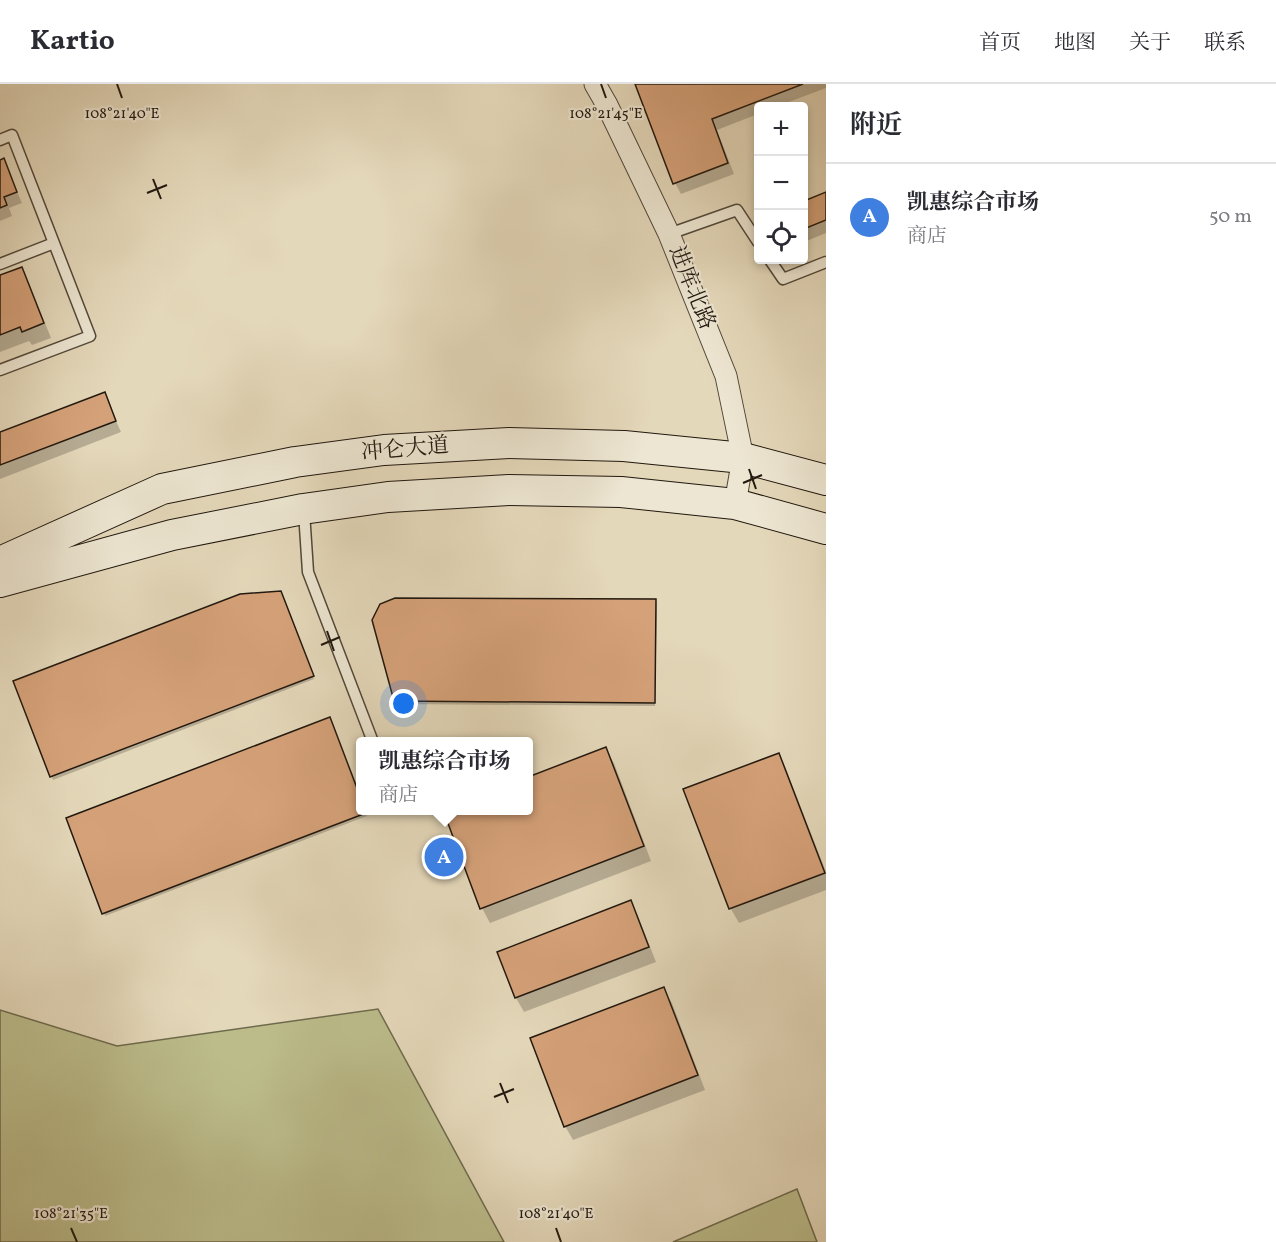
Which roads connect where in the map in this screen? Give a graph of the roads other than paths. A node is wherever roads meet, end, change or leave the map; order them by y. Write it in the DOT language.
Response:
graph roads {
  1 [pos="595,84"];
  2 [pos="0,140"];
  3 [pos="669,234"];
  4 [pos="754,235"];
  5 [pos="54,243"];
  6 [pos="826,262"];
  7 [pos="0,264"];
  8 [pos="773,264"];
  9 [pos="0,370"];
  10 [pos="744,458"];
  11 [pos="826,480"];
  12 [pos="735,504"];
  13 [pos="303,509"];
  14 [pos="826,529"];
  15 [pos="0,562"];
  16 [pos="0,582"];
  17 [pos="371,737"];
  1 -- 3 [label="street, 进库北路"];
  2 -- 5 [label="lane"];
  3 -- 4 [label="lane"];
  3 -- 10 [label="street, 进库北路"];
  5 -- 7 [label="lane"];
  5 -- 9 [label="lane"];
  6 -- 8 [label="lane"];
  10 -- 11 [label="main road, 冲仑大道"];
  10 -- 12 [label="street, 进库北路"];
  10 -- 15 [label="main road, 冲仑大道"];
  12 -- 13 [label="main road, 冲仑大道"];
  12 -- 14 [label="main road, 冲仑大道"];
  13 -- 16 [label="main road, 冲仑大道"];
  13 -- 17 [label="lane"];
}
